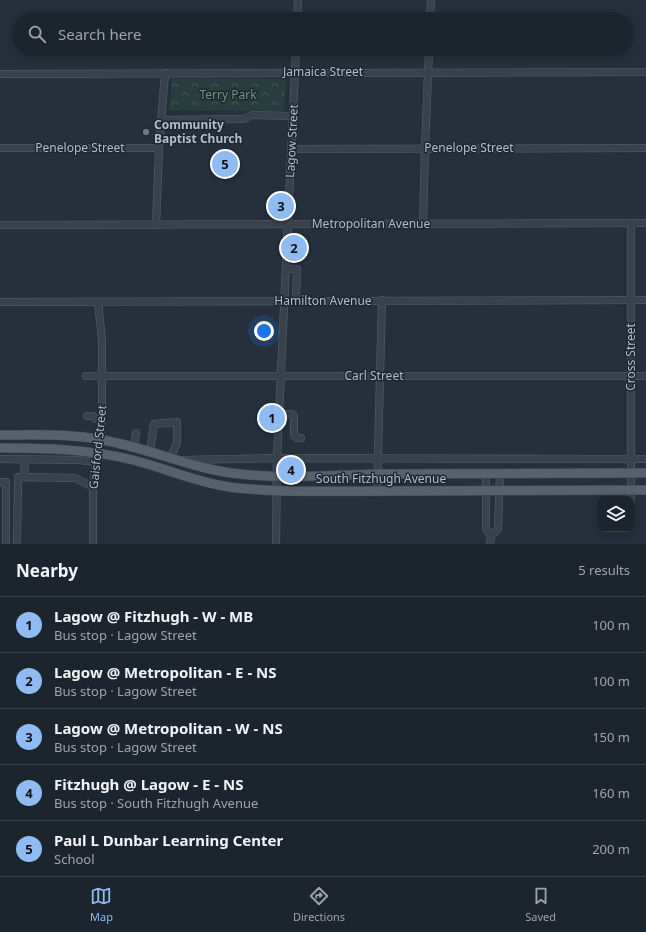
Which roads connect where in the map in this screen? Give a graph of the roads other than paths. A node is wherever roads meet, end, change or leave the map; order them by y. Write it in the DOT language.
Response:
graph roads {
  1 [pos="298,0"];
  2 [pos="431,0"];
  3 [pos="297,12"];
  4 [pos="430,12"];
  5 [pos="296,56"];
  6 [pos="429,56"];
  7 [pos="295,72"];
  8 [pos="428,72"];
  9 [pos="646,72"];
  10 [pos="165,73"];
  11 [pos="0,74"];
  12 [pos="293,116"];
  13 [pos="162,120"];
  14 [pos="0,148"];
  15 [pos="160,148"];
  16 [pos="292,148"];
  17 [pos="425,148"];
  18 [pos="646,148"];
  19 [pos="631,223"];
  20 [pos="646,223"];
  21 [pos="288,224"];
  22 [pos="423,224"];
  23 [pos="0,225"];
  24 [pos="156,225"];
  25 [pos="286,269"];
  26 [pos="285,287"];
  27 [pos="296,287"];
  28 [pos="382,300"];
  29 [pos="631,300"];
  30 [pos="646,300"];
  31 [pos="284,301"];
  32 [pos="296,301"];
  33 [pos="0,302"];
  34 [pos="98,302"];
  35 [pos="86,376"];
  36 [pos="380,376"];
  37 [pos="631,376"];
  38 [pos="646,376"];
  39 [pos="103,377"];
  40 [pos="280,377"];
  41 [pos="279,414"];
  42 [pos="87,416"];
  43 [pos="102,420"];
  44 [pos="136,433"];
  45 [pos="0,435"];
  46 [pos="301,438"];
  47 [pos="100,439"];
  48 [pos="134,447"];
  49 [pos="0,448"];
  50 [pos="97,452"];
  51 [pos="150,452"];
  52 [pos="277,458"];
  53 [pos="0,459"];
  54 [pos="25,459"];
  55 [pos="174,459"];
  56 [pos="378,459"];
  57 [pos="631,459"];
  58 [pos="646,459"];
  59 [pos="96,462"];
  60 [pos="631,473"];
  61 [pos="646,473"];
  62 [pos="377,474"];
  63 [pos="486,474"];
  64 [pos="500,474"];
  65 [pos="277,476"];
  66 [pos="24,477"];
  67 [pos="0,482"];
  68 [pos="93,487"];
  69 [pos="277,490"];
  70 [pos="646,490"];
  71 [pos="377,491"];
  72 [pos="486,491"];
  73 [pos="500,491"];
  74 [pos="631,495"];
  75 [pos="491,536"];
  76 [pos="6,544"];
  77 [pos="17,544"];
  78 [pos="93,544"];
  79 [pos="276,544"];
  80 [pos="490,544"];
  1 -- 3 [label="street"];
  2 -- 4 [label="street"];
  5 -- 7 [label="street, Lagow Street"];
  6 -- 8 [label="street"];
  7 -- 8 [label="street, Jamaica Street"];
  7 -- 10 [label="street, Jamaica Street"];
  7 -- 12 [label="street, Lagow Street"];
  8 -- 9 [label="street, Jamaica Street"];
  8 -- 17 [label="street"];
  10 -- 11 [label="street, Jamaica Street"];
  10 -- 13 [label="street"];
  12 -- 13 [label="street"];
  12 -- 16 [label="street, Lagow Street"];
  13 -- 15 [label="street"];
  14 -- 15 [label="street, Penelope Street"];
  15 -- 24 [label="street"];
  16 -- 17 [label="street, Penelope Street"];
  16 -- 21 [label="street, Lagow Street"];
  17 -- 18 [label="street, Penelope Street"];
  17 -- 22 [label="street"];
  19 -- 20 [label="street, Metropolitan Avenue"];
  19 -- 22 [label="street, Metropolitan Avenue"];
  19 -- 29 [label="street, Cross Street"];
  21 -- 22 [label="street, Metropolitan Avenue"];
  21 -- 24 [label="street, Metropolitan Avenue"];
  21 -- 25 [label="street, Lagow Street"];
  23 -- 24 [label="street, Metropolitan Avenue"];
  25 -- 26 [label="street, Lagow Street"];
  25 -- 27 [label="street"];
  26 -- 27 [label="street"];
  26 -- 31 [label="street, Lagow Street"];
  27 -- 32 [label="street"];
  28 -- 29 [label="street, Hamilton Avenue"];
  28 -- 32 [label="street, Hamilton Avenue"];
  28 -- 36 [label="street"];
  29 -- 30 [label="street, Hamilton Avenue"];
  29 -- 37 [label="street, Cross Street"];
  31 -- 32 [label="street, Hamilton Avenue"];
  31 -- 34 [label="street, Hamilton Avenue"];
  31 -- 40 [label="street, Lagow Street"];
  33 -- 34 [label="street, Hamilton Avenue"];
  34 -- 39 [label="street, Gaisford Street"];
  35 -- 39 [label="street, Carl Street"];
  36 -- 37 [label="street, Carl Street"];
  36 -- 40 [label="street, Carl Street"];
  36 -- 56 [label="street"];
  37 -- 38 [label="street, Carl Street"];
  37 -- 57 [label="street, Cross Street"];
  39 -- 40 [label="street, Carl Street"];
  39 -- 43 [label="street, Gaisford Street"];
  40 -- 41 [label="street, Lagow Street"];
  41 -- 46 [label="street"];
  41 -- 52 [label="street, Lagow Street"];
  42 -- 43 [label="street"];
  43 -- 47 [label="street, Gaisford Street"];
  44 -- 48 [label="street"];
  45 -- 47 [label="main road, South Fitzhugh Avenue"];
  47 -- 48 [label="main road, South Fitzhugh Avenue"];
  47 -- 50 [label="street, Gaisford Street"];
  48 -- 51 [label="main road, South Fitzhugh Avenue"];
  49 -- 50 [label="main road, South Fitzhugh Avenue"];
  50 -- 59 [label="street, Gaisford Street"];
  50 -- 69 [label="main road, South Fitzhugh Avenue"];
  51 -- 55 [label="main road, South Fitzhugh Avenue"];
  51 -- 55 [label="street"];
  52 -- 55 [label="street, South Fitzhugh Avenue"];
  52 -- 56 [label="street, South Fitzhugh Avenue"];
  52 -- 65 [label="street, Lagow Street"];
  53 -- 54 [label="street"];
  54 -- 59 [label="street"];
  54 -- 66 [label="street"];
  55 -- 65 [label="main road, South Fitzhugh Avenue"];
  56 -- 57 [label="street, South Fitzhugh Avenue"];
  56 -- 62 [label="street"];
  57 -- 58 [label="street, South Fitzhugh Avenue"];
  57 -- 60 [label="street, Cross Street"];
  59 -- 68 [label="street, Gaisford Street"];
  60 -- 61 [label="main road, South Fitzhugh Avenue"];
  60 -- 64 [label="main road, South Fitzhugh Avenue"];
  60 -- 74 [label="street, Cross Street"];
  62 -- 63 [label="main road, South Fitzhugh Avenue"];
  62 -- 65 [label="main road, South Fitzhugh Avenue"];
  62 -- 71 [label="street"];
  63 -- 64 [label="main road, South Fitzhugh Avenue"];
  63 -- 72 [label="street"];
  64 -- 73 [label="street"];
  65 -- 69 [label="street, Lagow Street"];
  66 -- 68 [label="street"];
  66 -- 77 [label="street"];
  67 -- 76 [label="street"];
  68 -- 78 [label="street, Gaisford Street"];
  69 -- 71 [label="main road, South Fitzhugh Avenue"];
  69 -- 79 [label="street, Lagow Street"];
  70 -- 74 [label="main road, South Fitzhugh Avenue"];
  71 -- 72 [label="main road, South Fitzhugh Avenue"];
  72 -- 73 [label="main road, South Fitzhugh Avenue"];
  72 -- 75 [label="street"];
  73 -- 74 [label="main road, South Fitzhugh Avenue"];
  73 -- 75 [label="street"];
  75 -- 80 [label="street"];
}
